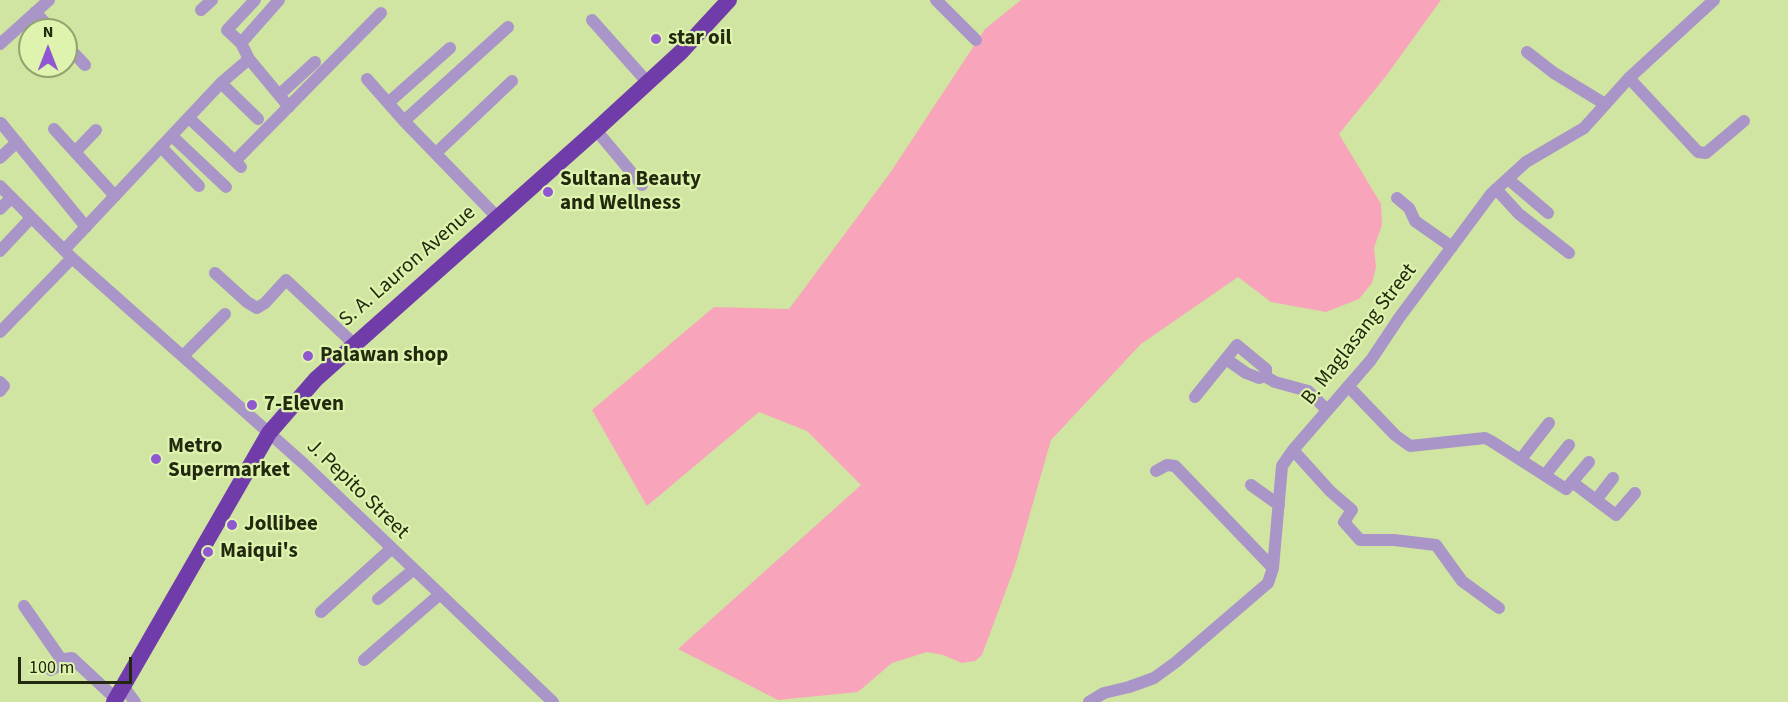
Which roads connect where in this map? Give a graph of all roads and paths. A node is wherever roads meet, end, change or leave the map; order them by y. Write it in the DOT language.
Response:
graph roads {
  1 [pos="49,0"];
  2 [pos="212,0"];
  3 [pos="255,0"];
  4 [pos="279,0"];
  5 [pos="729,0"];
  6 [pos="936,0"];
  7 [pos="1714,0"];
  8 [pos="201,10"];
  9 [pos="35,12"];
  10 [pos="381,13"];
  11 [pos="41,18"];
  12 [pos="592,20"];
  13 [pos="508,27"];
  14 [pos="976,40"];
  15 [pos="241,43"];
  16 [pos="0,44"];
  17 [pos="450,48"];
  18 [pos="1527,52"];
  19 [pos="78,58"];
  20 [pos="249,59"];
  21 [pos="315,62"];
  22 [pos="85,65"];
  23 [pos="1629,78"];
  24 [pos="367,79"];
  25 [pos="512,81"];
  26 [pos="221,83"];
  27 [pos="648,83"];
  28 [pos="279,95"];
  29 [pos="388,104"];
  30 [pos="1605,104"];
  31 [pos="289,107"];
  32 [pos="189,118"];
  33 [pos="258,118"];
  34 [pos="404,121"];
  35 [pos="1744,121"];
  36 [pos="1,123"];
  37 [pos="54,129"];
  38 [pos="96,130"];
  39 [pos="596,130"];
  40 [pos="172,136"];
  41 [pos="17,142"];
  42 [pos="161,147"];
  43 [pos="75,152"];
  44 [pos="436,153"];
  45 [pos="0,158"];
  46 [pos="1508,178"];
  47 [pos="642,185"];
  48 [pos="0,186"];
  49 [pos="199,186"];
  50 [pos="226,187"];
  51 [pos="1496,189"];
  52 [pos="115,196"];
  53 [pos="11,198"];
  54 [pos="1397,198"];
  55 [pos="0,209"];
  56 [pos="1548,213"];
  57 [pos="31,218"];
  58 [pos="498,218"];
  59 [pos="86,227"];
  60 [pos="1452,247"];
  61 [pos="0,251"];
  62 [pos="69,253"];
  63 [pos="1569,253"];
  64 [pos="215,273"];
  65 [pos="225,314"];
  66 [pos="0,332"];
  67 [pos="354,344"];
  68 [pos="183,356"];
  69 [pos="1226,359"];
  70 [pos="1266,376"];
  71 [pos="0,381"];
  72 [pos="1348,386"];
  73 [pos="0,391"];
  74 [pos="1196,397"];
  75 [pos="1327,410"];
  76 [pos="1549,423"];
  77 [pos="269,433"];
  78 [pos="1569,445"];
  79 [pos="1293,450"];
  80 [pos="1521,459"];
  81 [pos="1589,462"];
  82 [pos="1156,471"];
  83 [pos="1545,475"];
  84 [pos="1612,478"];
  85 [pos="1572,482"];
  86 [pos="1251,485"];
  87 [pos="1635,493"];
  88 [pos="1596,500"];
  89 [pos="1279,505"];
  90 [pos="391,549"];
  91 [pos="1273,568"];
  92 [pos="413,570"];
  93 [pos="439,595"];
  94 [pos="378,599"];
  95 [pos="24,606"];
  96 [pos="1499,608"];
  97 [pos="321,612"];
  98 [pos="364,660"];
  99 [pos="63,662"];
  100 [pos="51,670"];
  101 [pos="117,696"];
  102 [pos="135,702"];
  103 [pos="553,702"];
  104 [pos="1089,702"];
  1 -- 9 [label="street"];
  2 -- 8 [label="street"];
  3 -- 15 [label="street"];
  4 -- 15 [label="street"];
  5 -- 27 [label="highway, S. A. Lauron Avenue"];
  6 -- 14 [label="street"];
  7 -- 23 [label="street, B. Maglasang Street"];
  9 -- 11 [label="street"];
  9 -- 16 [label="street"];
  10 -- 31 [label="street"];
  12 -- 27 [label="street"];
  13 -- 34 [label="street"];
  15 -- 20 [label="street"];
  17 -- 29 [label="street"];
  18 -- 30 [label="street"];
  19 -- 22 [label="street"];
  20 -- 26 [label="street"];
  20 -- 28 [label="street"];
  21 -- 28 [label="street"];
  23 -- 30 [label="street, B. Maglasang Street"];
  23 -- 35 [label="street"];
  24 -- 29 [label="street"];
  25 -- 44 [label="street"];
  26 -- 32 [label="street"];
  26 -- 33 [label="street"];
  27 -- 39 [label="highway, S. A. Lauron Avenue"];
  28 -- 31 [label="street"];
  29 -- 34 [label="street"];
  30 -- 46 [label="street, B. Maglasang Street"];
  31 -- 32 [label="street"];
  32 -- 40 [label="street"];
  34 -- 44 [label="street"];
  36 -- 41 [label="street"];
  37 -- 43 [label="street"];
  38 -- 43 [label="street"];
  39 -- 47 [label="street"];
  39 -- 58 [label="highway, S. A. Lauron Avenue"];
  40 -- 42 [label="street"];
  40 -- 50 [label="street"];
  41 -- 45 [label="street"];
  41 -- 59 [label="street"];
  42 -- 49 [label="street"];
  42 -- 52 [label="street"];
  43 -- 52 [label="street"];
  44 -- 58 [label="street"];
  46 -- 51 [label="street, B. Maglasang Street"];
  46 -- 56 [label="street"];
  48 -- 53 [label="street, J. Pepito Street"];
  51 -- 60 [label="street, B. Maglasang Street"];
  51 -- 63 [label="street"];
  52 -- 59 [label="street"];
  53 -- 55 [label="street"];
  53 -- 57 [label="street, J. Pepito Street"];
  54 -- 60 [label="street"];
  57 -- 61 [label="street"];
  57 -- 62 [label="street, J. Pepito Street"];
  58 -- 67 [label="highway, S. A. Lauron Avenue"];
  59 -- 62 [label="street"];
  60 -- 72 [label="street, B. Maglasang Street"];
  62 -- 66 [label="street"];
  62 -- 68 [label="street, J. Pepito Street"];
  64 -- 67 [label="street"];
  65 -- 68 [label="street"];
  67 -- 77 [label="highway, S. A. Lauron Avenue"];
  68 -- 77 [label="street, J. Pepito Street"];
  69 -- 70 [label="street"];
  69 -- 70 [label="street"];
  69 -- 74 [label="street"];
  70 -- 75 [label="street"];
  71 -- 73 [label="street"];
  72 -- 75 [label="street, B. Maglasang Street"];
  72 -- 80 [label="street"];
  75 -- 79 [label="street, B. Maglasang Street"];
  76 -- 80 [label="street"];
  77 -- 90 [label="street, J. Pepito Street"];
  77 -- 101 [label="highway, S. A. Lauron Avenue"];
  78 -- 83 [label="street"];
  79 -- 89 [label="street, B. Maglasang Street"];
  79 -- 96 [label="street"];
  80 -- 83 [label="street"];
  81 -- 85 [label="street"];
  82 -- 91 [label="street"];
  83 -- 85 [label="street"];
  84 -- 88 [label="street"];
  85 -- 88 [label="street"];
  86 -- 89 [label="street"];
  87 -- 88 [label="street"];
  89 -- 91 [label="street, B. Maglasang Street"];
  90 -- 92 [label="street, J. Pepito Street"];
  90 -- 97 [label="street"];
  91 -- 104 [label="street, B. Maglasang Street"];
  92 -- 93 [label="street, J. Pepito Street"];
  92 -- 94 [label="street"];
  93 -- 98 [label="street"];
  93 -- 103 [label="street, J. Pepito Street"];
  95 -- 99 [label="street"];
  99 -- 100 [label="street"];
  99 -- 101 [label="street"];
  101 -- 102 [label="street"];
}
